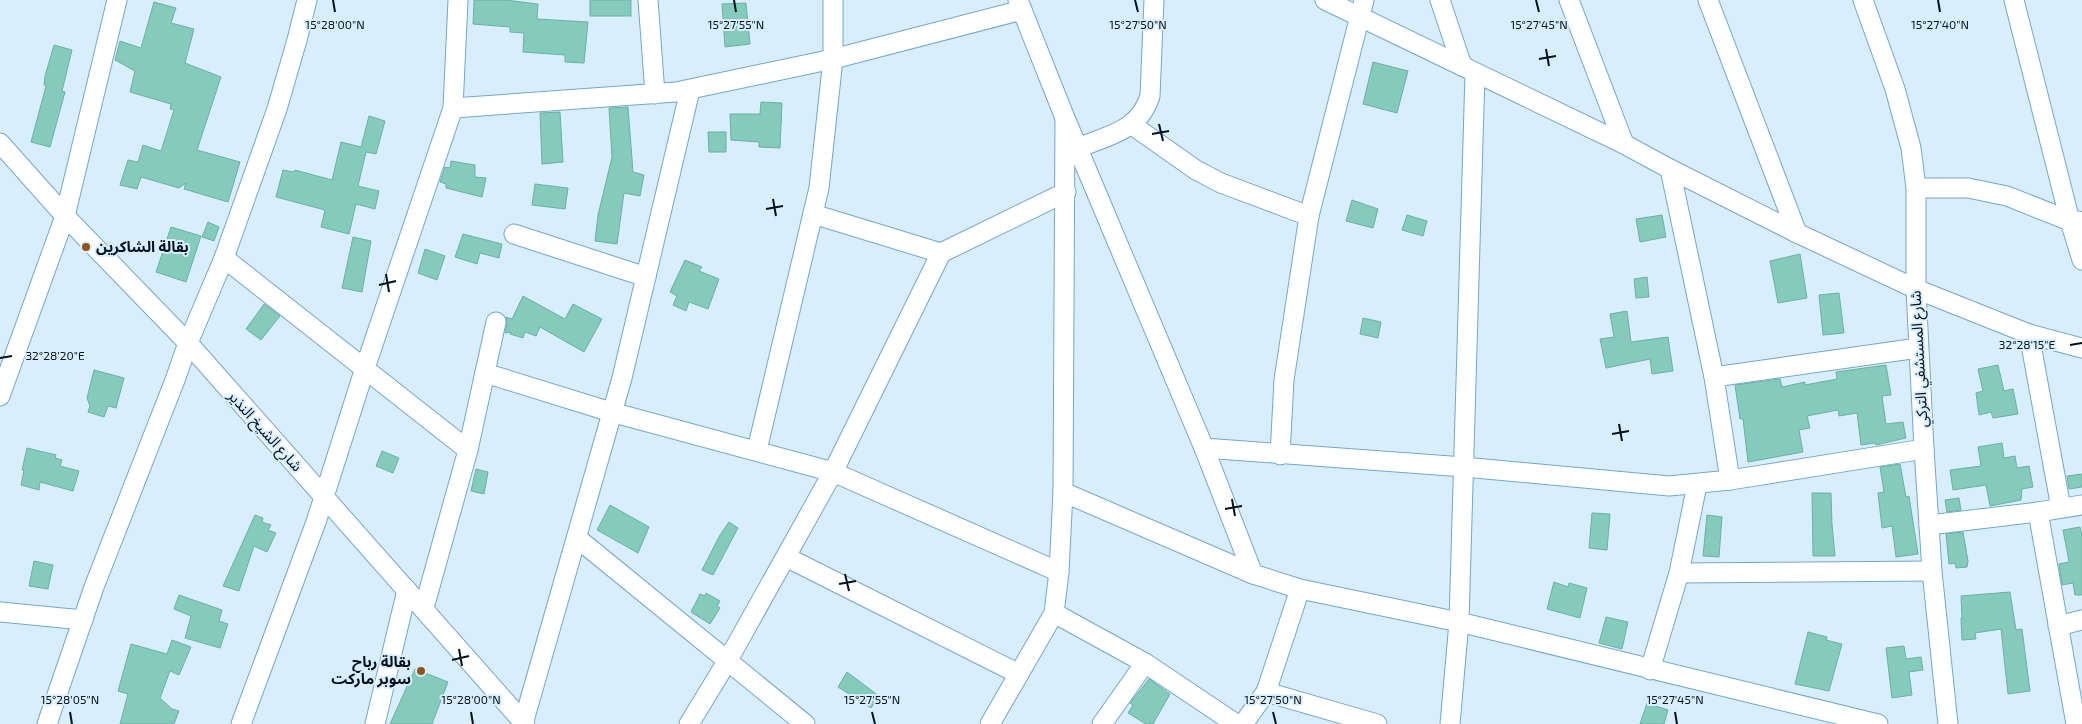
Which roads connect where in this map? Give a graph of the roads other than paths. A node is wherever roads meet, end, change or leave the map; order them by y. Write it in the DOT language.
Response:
graph roads {
  1 [pos="117,0"];
  2 [pos="307,0"];
  3 [pos="458,0"];
  4 [pos="648,0"];
  5 [pos="833,0"];
  6 [pos="1154,0"];
  7 [pos="1325,0"];
  8 [pos="1440,0"];
  9 [pos="1569,0"];
  10 [pos="1708,0"];
  11 [pos="1863,0"];
  12 [pos="2015,0"];
  13 [pos="1020,5"];
  14 [pos="1362,9"];
  15 [pos="833,59"];
  16 [pos="1469,70"];
  17 [pos="690,90"];
  18 [pos="655,94"];
  19 [pos="453,108"];
  20 [pos="1065,118"];
  21 [pos="1132,125"];
  22 [pos="0,143"];
  23 [pos="1624,144"];
  24 [pos="1078,148"];
  25 [pos="1670,169"];
  26 [pos="1916,188"];
  27 [pos="1066,192"];
  28 [pos="813,214"];
  29 [pos="65,216"];
  30 [pos="1309,216"];
  31 [pos="2076,221"];
  32 [pos="1797,233"];
  33 [pos="514,234"];
  34 [pos="941,253"];
  35 [pos="224,258"];
  36 [pos="2082,260"];
  37 [pos="646,277"];
  38 [pos="1916,289"];
  39 [pos="496,322"];
  40 [pos="2029,334"];
  41 [pos="188,344"];
  42 [pos="1918,348"];
  43 [pos="2082,348"];
  44 [pos="365,368"];
  45 [pos="485,373"];
  46 [pos="1714,377"];
  47 [pos="0,396"];
  48 [pos="611,412"];
  49 [pos="1204,448"];
  50 [pos="1924,449"];
  51 [pos="468,450"];
  52 [pos="757,450"];
  53 [pos="1280,455"];
  54 [pos="1464,468"];
  55 [pos="833,472"];
  56 [pos="1730,480"];
  57 [pos="1697,485"];
  58 [pos="1063,492"];
  59 [pos="324,496"];
  60 [pos="2082,505"];
  61 [pos="2061,508"];
  62 [pos="2038,512"];
  63 [pos="1929,525"];
  64 [pos="577,538"];
  65 [pos="786,557"];
  66 [pos="1932,571"];
  67 [pos="1059,572"];
  68 [pos="1679,573"];
  69 [pos="1253,574"];
  70 [pos="1300,589"];
  71 [pos="407,590"];
  72 [pos="424,608"];
  73 [pos="0,612"];
  74 [pos="1054,613"];
  75 [pos="83,620"];
  76 [pos="2082,620"];
  77 [pos="1459,622"];
  78 [pos="2058,626"];
  79 [pos="728,660"];
  80 [pos="1145,663"];
  81 [pos="1650,670"];
  82 [pos="1018,674"];
  83 [pos="1266,692"];
  84 [pos="47,724"];
  85 [pos="241,724"];
  86 [pos="375,724"];
  87 [pos="524,724"];
  88 [pos="688,724"];
  89 [pos="805,724"];
  90 [pos="990,724"];
  91 [pos="1102,724"];
  92 [pos="1236,724"];
  93 [pos="1243,724"];
  94 [pos="1377,724"];
  95 [pos="1450,724"];
  96 [pos="1878,724"];
  97 [pos="1948,724"];
  98 [pos="2076,724"];
  1 -- 29 [label="street"];
  2 -- 35 [label="street"];
  3 -- 19 [label="street"];
  4 -- 18 [label="street"];
  5 -- 15 [label="street"];
  6 -- 21 [label="street"];
  7 -- 14 [label="street"];
  8 -- 16 [label="street"];
  9 -- 23 [label="street"];
  10 -- 32 [label="street"];
  11 -- 26 [label="street, شارع المستشفي التركي"];
  12 -- 31 [label="street"];
  13 -- 15 [label="street"];
  13 -- 20 [label="street"];
  14 -- 16 [label="street"];
  14 -- 30 [label="street"];
  15 -- 17 [label="street"];
  15 -- 28 [label="street"];
  16 -- 23 [label="street"];
  16 -- 54 [label="street"];
  17 -- 18 [label="street"];
  17 -- 37 [label="street"];
  18 -- 19 [label="street"];
  19 -- 44 [label="street"];
  20 -- 24 [label="street"];
  20 -- 27 [label="street"];
  21 -- 24 [label="street"];
  21 -- 30 [label="street"];
  22 -- 29 [label="street, شارع الشيخ النذير"];
  23 -- 25 [label="street"];
  24 -- 49 [label="street"];
  25 -- 32 [label="street"];
  25 -- 46 [label="street"];
  26 -- 31 [label="street"];
  26 -- 38 [label="street, شارع المستشفي التركي"];
  27 -- 34 [label="street"];
  27 -- 58 [label="street"];
  28 -- 34 [label="street"];
  28 -- 52 [label="street"];
  29 -- 41 [label="street, شارع الشيخ النذير"];
  29 -- 47 [label="street"];
  30 -- 53 [label="street"];
  31 -- 36 [label="street"];
  32 -- 38 [label="street"];
  33 -- 37 [label="street"];
  34 -- 55 [label="street"];
  35 -- 41 [label="street"];
  35 -- 44 [label="street"];
  37 -- 48 [label="street"];
  38 -- 40 [label="street"];
  38 -- 42 [label="street, شارع المستشفي التركي"];
  39 -- 45 [label="street"];
  40 -- 43 [label="street"];
  40 -- 61 [label="street"];
  41 -- 59 [label="street, شارع الشيخ النذير"];
  41 -- 75 [label="street"];
  42 -- 46 [label="street"];
  42 -- 50 [label="street, شارع المستشفي التركي"];
  44 -- 51 [label="street"];
  44 -- 59 [label="street"];
  45 -- 48 [label="street"];
  45 -- 51 [label="street"];
  46 -- 56 [label="street"];
  48 -- 52 [label="street"];
  48 -- 64 [label="street"];
  49 -- 53 [label="street"];
  49 -- 69 [label="street"];
  50 -- 56 [label="street"];
  50 -- 63 [label="street, شارع المستشفي التركي"];
  51 -- 72 [label="street"];
  52 -- 55 [label="street"];
  53 -- 54 [label="street"];
  54 -- 57 [label="street"];
  54 -- 77 [label="street"];
  55 -- 65 [label="street"];
  55 -- 67 [label="street"];
  56 -- 57 [label="street"];
  57 -- 68 [label="street"];
  58 -- 67 [label="street"];
  58 -- 69 [label="street"];
  59 -- 71 [label="street, شارع الشيخ النذير"];
  59 -- 85 [label="street"];
  60 -- 61 [label="street"];
  61 -- 62 [label="street"];
  62 -- 63 [label="street"];
  62 -- 78 [label="street"];
  63 -- 66 [label="street, شارع المستشفي التركي"];
  64 -- 79 [label="street"];
  64 -- 87 [label="street"];
  65 -- 79 [label="street"];
  65 -- 82 [label="street"];
  66 -- 68 [label="street"];
  66 -- 97 [label="street, شارع المستشفي التركي"];
  67 -- 74 [label="street"];
  68 -- 81 [label="street"];
  69 -- 70 [label="street"];
  70 -- 77 [label="street"];
  70 -- 83 [label="street"];
  71 -- 72 [label="street, شارع الشيخ النذير"];
  71 -- 86 [label="street"];
  72 -- 87 [label="street, شارع الشيخ النذير"];
  73 -- 75 [label="street"];
  74 -- 80 [label="street"];
  74 -- 82 [label="street"];
  75 -- 84 [label="street"];
  76 -- 78 [label="street"];
  77 -- 81 [label="street"];
  77 -- 95 [label="street"];
  78 -- 98 [label="street"];
  79 -- 88 [label="street"];
  79 -- 89 [label="street"];
  80 -- 91 [label="street"];
  80 -- 92 [label="street"];
  81 -- 96 [label="street"];
  82 -- 90 [label="street"];
  83 -- 93 [label="street"];
  83 -- 94 [label="street"];
}
